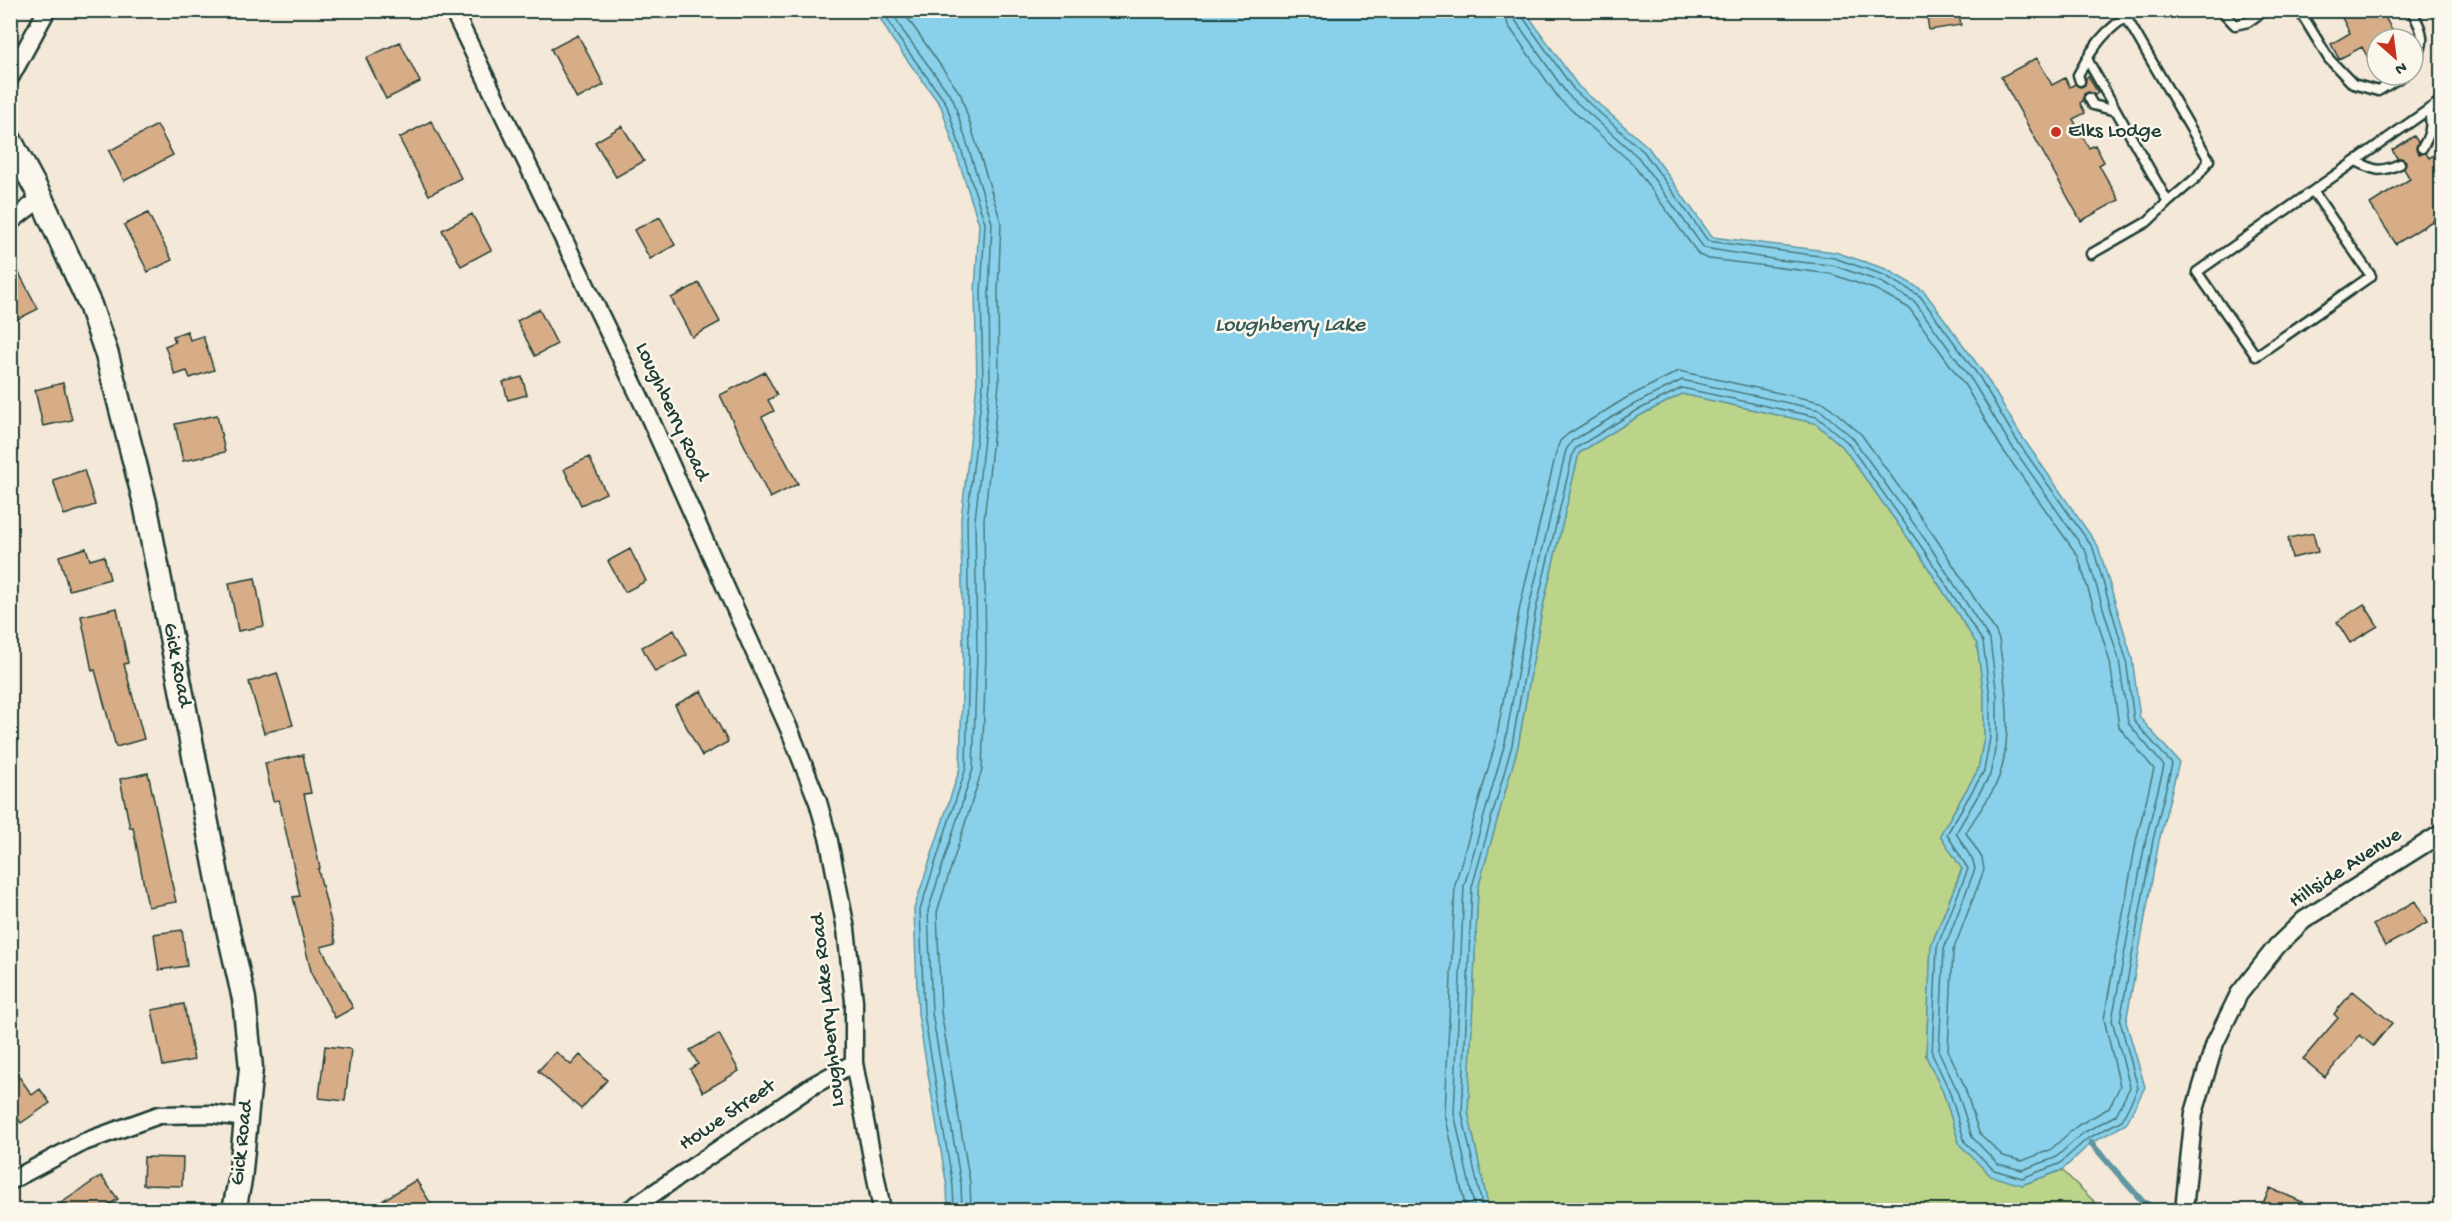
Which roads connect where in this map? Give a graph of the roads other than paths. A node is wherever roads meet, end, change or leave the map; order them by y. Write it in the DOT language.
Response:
graph roads {
  1 [pos="47,10"];
  2 [pos="453,10"];
  3 [pos="2134,10"];
  4 [pos="2221,10"];
  5 [pos="2265,10"];
  6 [pos="2299,10"];
  7 [pos="2411,10"];
  8 [pos="2126,17"];
  9 [pos="2421,27"];
  10 [pos="2086,58"];
  11 [pos="10,78"];
  12 [pos="2080,81"];
  13 [pos="2384,87"];
  14 [pos="2089,98"];
  15 [pos="2442,100"];
  16 [pos="2429,109"];
  17 [pos="2116,111"];
  18 [pos="10,140"];
  19 [pos="2422,148"];
  20 [pos="2356,161"];
  21 [pos="2400,164"];
  22 [pos="2313,191"];
  23 [pos="41,198"];
  24 [pos="2169,202"];
  25 [pos="10,222"];
  26 [pos="2091,254"];
  27 [pos="2442,833"];
  28 [pos="829,841"];
  29 [pos="854,1063"];
  30 [pos="247,1118"];
  31 [pos="10,1181"];
  32 [pos="234,1210"];
  33 [pos="629,1210"];
  34 [pos="882,1210"];
  35 [pos="2185,1210"];
  1 -- 11 [label="street"];
  2 -- 28 [label="street, Loughberry Road"];
  3 -- 8 [label="lane"];
  4 -- 5 [label="lane"];
  6 -- 13 [label="lane"];
  7 -- 9 [label="lane"];
  8 -- 10 [label="lane"];
  8 -- 24 [label="lane"];
  10 -- 12 [label="lane"];
  10 -- 17 [label="lane"];
  14 -- 17 [label="lane"];
  15 -- 16 [label="lane"];
  16 -- 19 [label="lane"];
  16 -- 20 [label="lane"];
  17 -- 24 [label="lane"];
  18 -- 23 [label="street, Gick Road"];
  20 -- 21 [label="lane"];
  20 -- 22 [label="lane"];
  22 -- 22 [label="lane"];
  23 -- 25 [label="street"];
  23 -- 30 [label="street, Gick Road"];
  24 -- 26 [label="lane"];
  27 -- 35 [label="street, Hillside Avenue"];
  28 -- 29 [label="street, Loughberry Lake Road"];
  29 -- 33 [label="street, Howe Street"];
  29 -- 34 [label="street, Loughberry Lake Road"];
  30 -- 31 [label="street"];
  30 -- 32 [label="street, Gick Road"];
}
